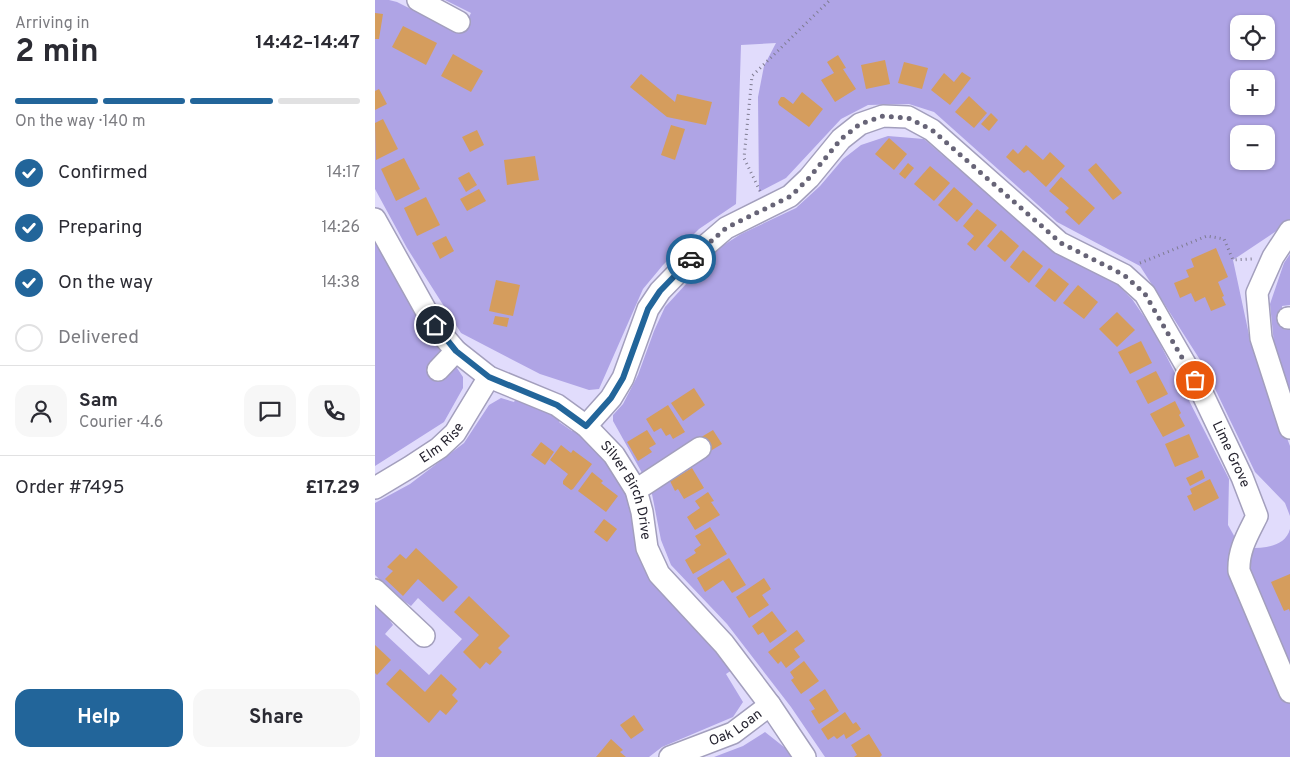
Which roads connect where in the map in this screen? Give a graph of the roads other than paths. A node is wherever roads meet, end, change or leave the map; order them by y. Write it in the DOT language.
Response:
graph roads {
  1 [pos="418,0"];
  2 [pos="459,22"];
  3 [pos="375,219"];
  4 [pos="1290,231"];
  5 [pos="456,351"];
  6 [pos="438,370"];
  7 [pos="489,377"];
  8 [pos="586,426"];
  9 [pos="1290,428"];
  10 [pos="700,448"];
  11 [pos="375,488"];
  12 [pos="635,490"];
  13 [pos="375,590"];
  14 [pos="423,636"];
  15 [pos="1290,692"];
  16 [pos="770,705"];
  17 [pos="670,757"];
  18 [pos="805,757"];
  1 -- 2 [label="street"];
  3 -- 5 [label="street, Silver Birch Drive"];
  4 -- 9 [label="street"];
  5 -- 6 [label="street"];
  5 -- 7 [label="street, Silver Birch Drive"];
  7 -- 8 [label="street, Silver Birch Drive"];
  7 -- 11 [label="street, Elm Rise"];
  8 -- 12 [label="street, Silver Birch Drive"];
  8 -- 15 [label="street, Lime Grove"];
  10 -- 12 [label="street"];
  12 -- 16 [label="street, Silver Birch Drive"];
  13 -- 14 [label="street"];
  16 -- 17 [label="street, Oak Loan"];
  16 -- 18 [label="street, Silver Birch Drive"];
}
